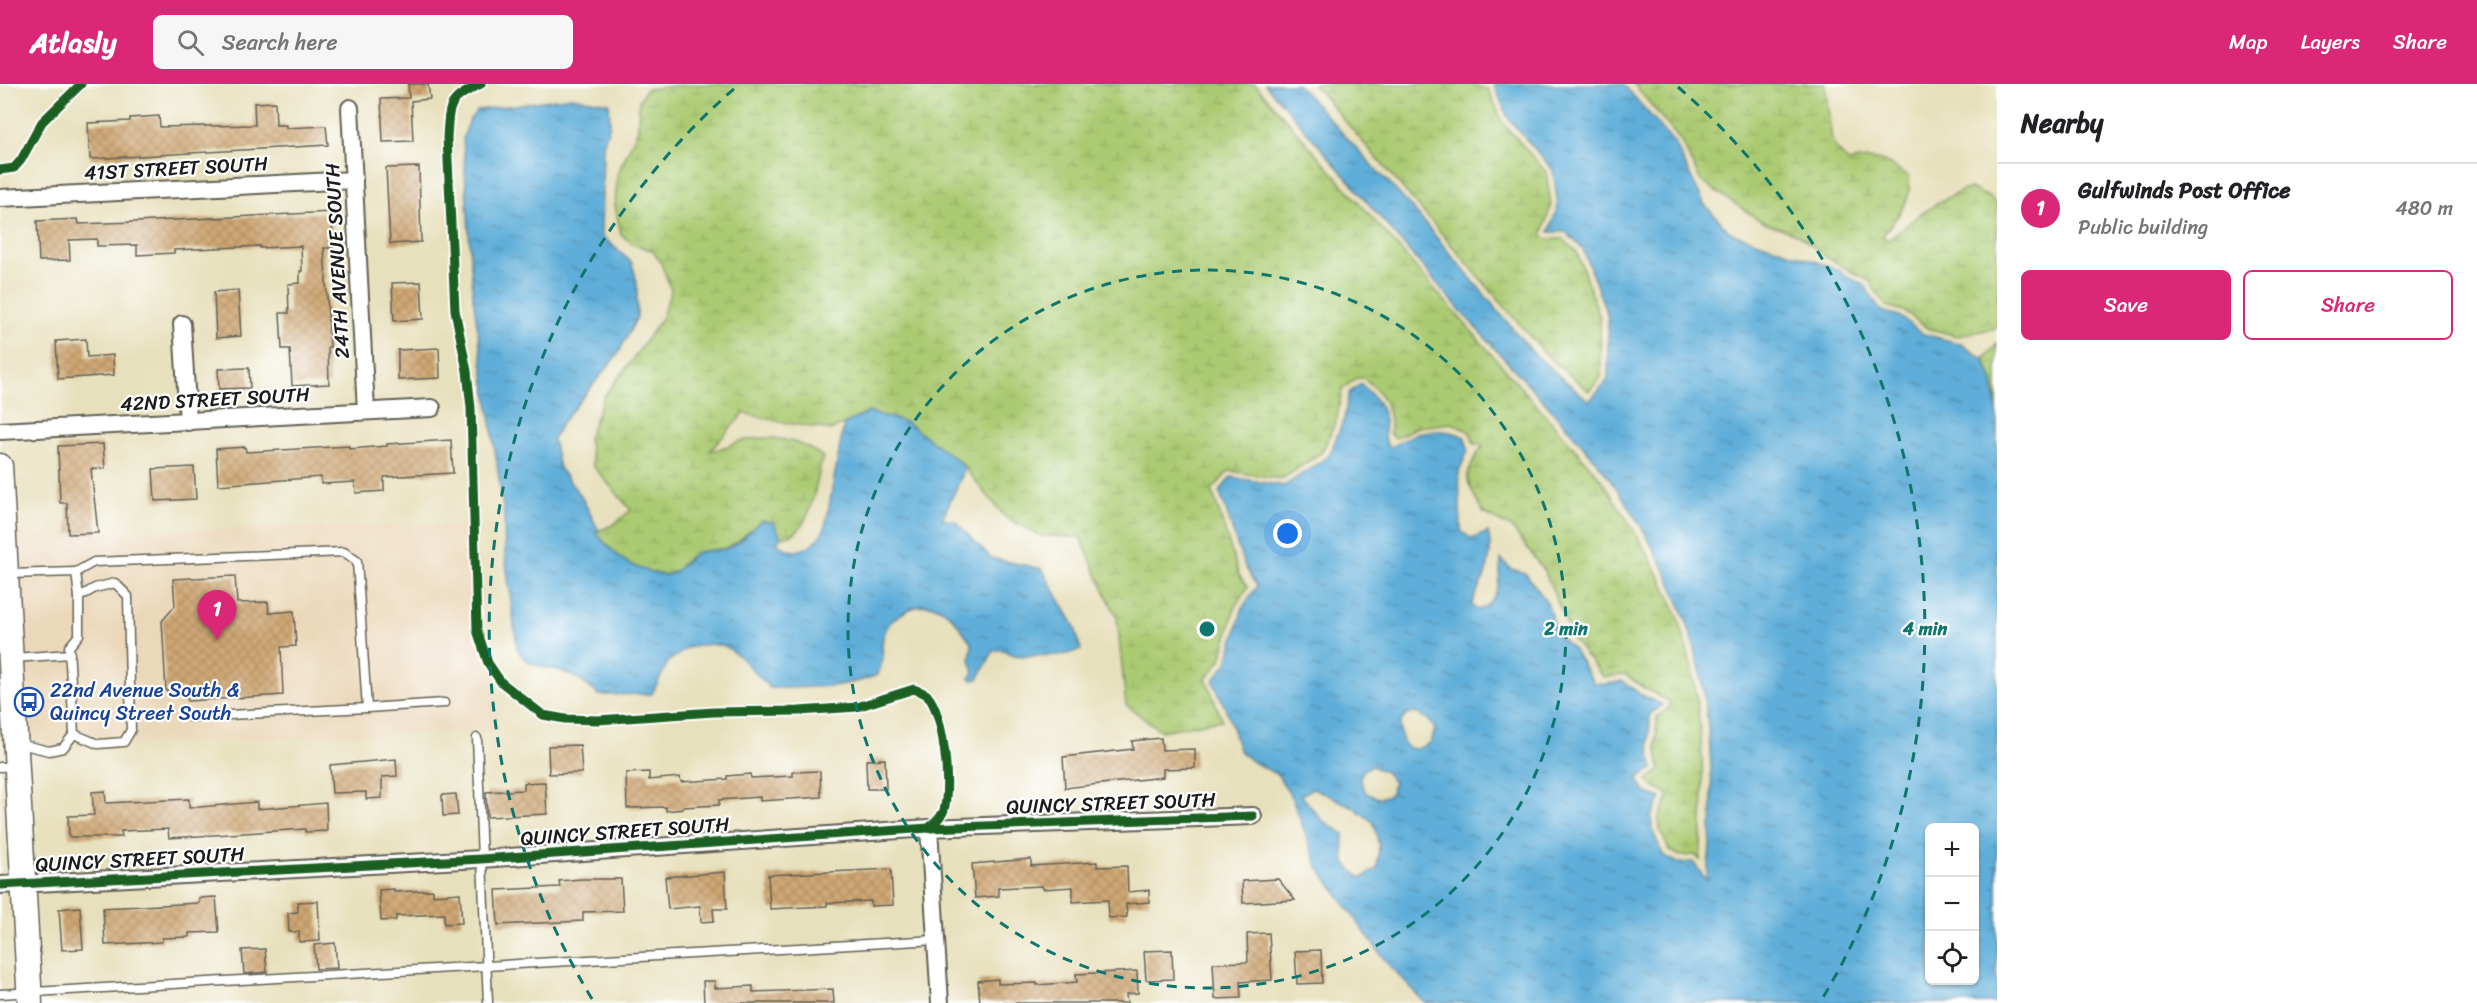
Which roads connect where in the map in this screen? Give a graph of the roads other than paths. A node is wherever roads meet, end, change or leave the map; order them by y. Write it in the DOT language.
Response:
graph roads {
  1 [pos="350,108"];
  2 [pos="354,180"];
  3 [pos="0,198"];
  4 [pos="182,324"];
  5 [pos="432,408"];
  6 [pos="366,411"];
  7 [pos="188,422"];
  8 [pos="0,431"];
  9 [pos="0,466"];
  10 [pos="2,542"];
  11 [pos="76,572"];
  12 [pos="6,574"];
  13 [pos="79,597"];
  14 [pos="70,654"];
  15 [pos="5,659"];
  16 [pos="444,703"];
  17 [pos="367,708"];
  18 [pos="190,717"];
  19 [pos="74,734"];
  20 [pos="477,738"];
  21 [pos="11,758"];
  22 [pos="1253,816"];
  23 [pos="929,828"];
  24 [pos="481,860"];
  25 [pos="12,884"];
  26 [pos="936,940"];
  27 [pos="486,966"];
  28 [pos="0,994"];
  29 [pos="30,998"];
  30 [pos="488,1003"];
  31 [pos="940,1003"];
  1 -- 2 [label="street, 24TH AVENUE SOUTH"];
  2 -- 3 [label="street, 41ST STREET SOUTH"];
  2 -- 6 [label="street, 24TH AVENUE SOUTH"];
  4 -- 7 [label="street"];
  5 -- 6 [label="street, 42ND STREET SOUTH"];
  6 -- 7 [label="street, 42ND STREET SOUTH"];
  7 -- 8 [label="street, 42ND STREET SOUTH"];
  9 -- 10 [label="main road"];
  10 -- 12 [label="main road"];
  11 -- 12 [label="lane"];
  11 -- 13 [label="lane"];
  11 -- 17 [label="lane"];
  12 -- 15 [label="main road"];
  13 -- 14 [label="lane"];
  13 -- 19 [label="lane"];
  14 -- 15 [label="lane"];
  14 -- 19 [label="lane"];
  15 -- 21 [label="main road"];
  16 -- 17 [label="lane"];
  17 -- 18 [label="lane"];
  19 -- 21 [label="lane"];
  20 -- 24 [label="lane"];
  21 -- 25 [label="main road"];
  22 -- 23 [label="street, QUINCY STREET SOUTH"];
  23 -- 24 [label="street, QUINCY STREET SOUTH"];
  23 -- 26 [label="street"];
  24 -- 25 [label="street, QUINCY STREET SOUTH"];
  24 -- 27 [label="lane"];
  25 -- 29 [label="main road"];
  26 -- 27 [label="lane"];
  26 -- 31 [label="street"];
  27 -- 29 [label="lane"];
  27 -- 30 [label="lane"];
  28 -- 29 [label="lane"];
}
